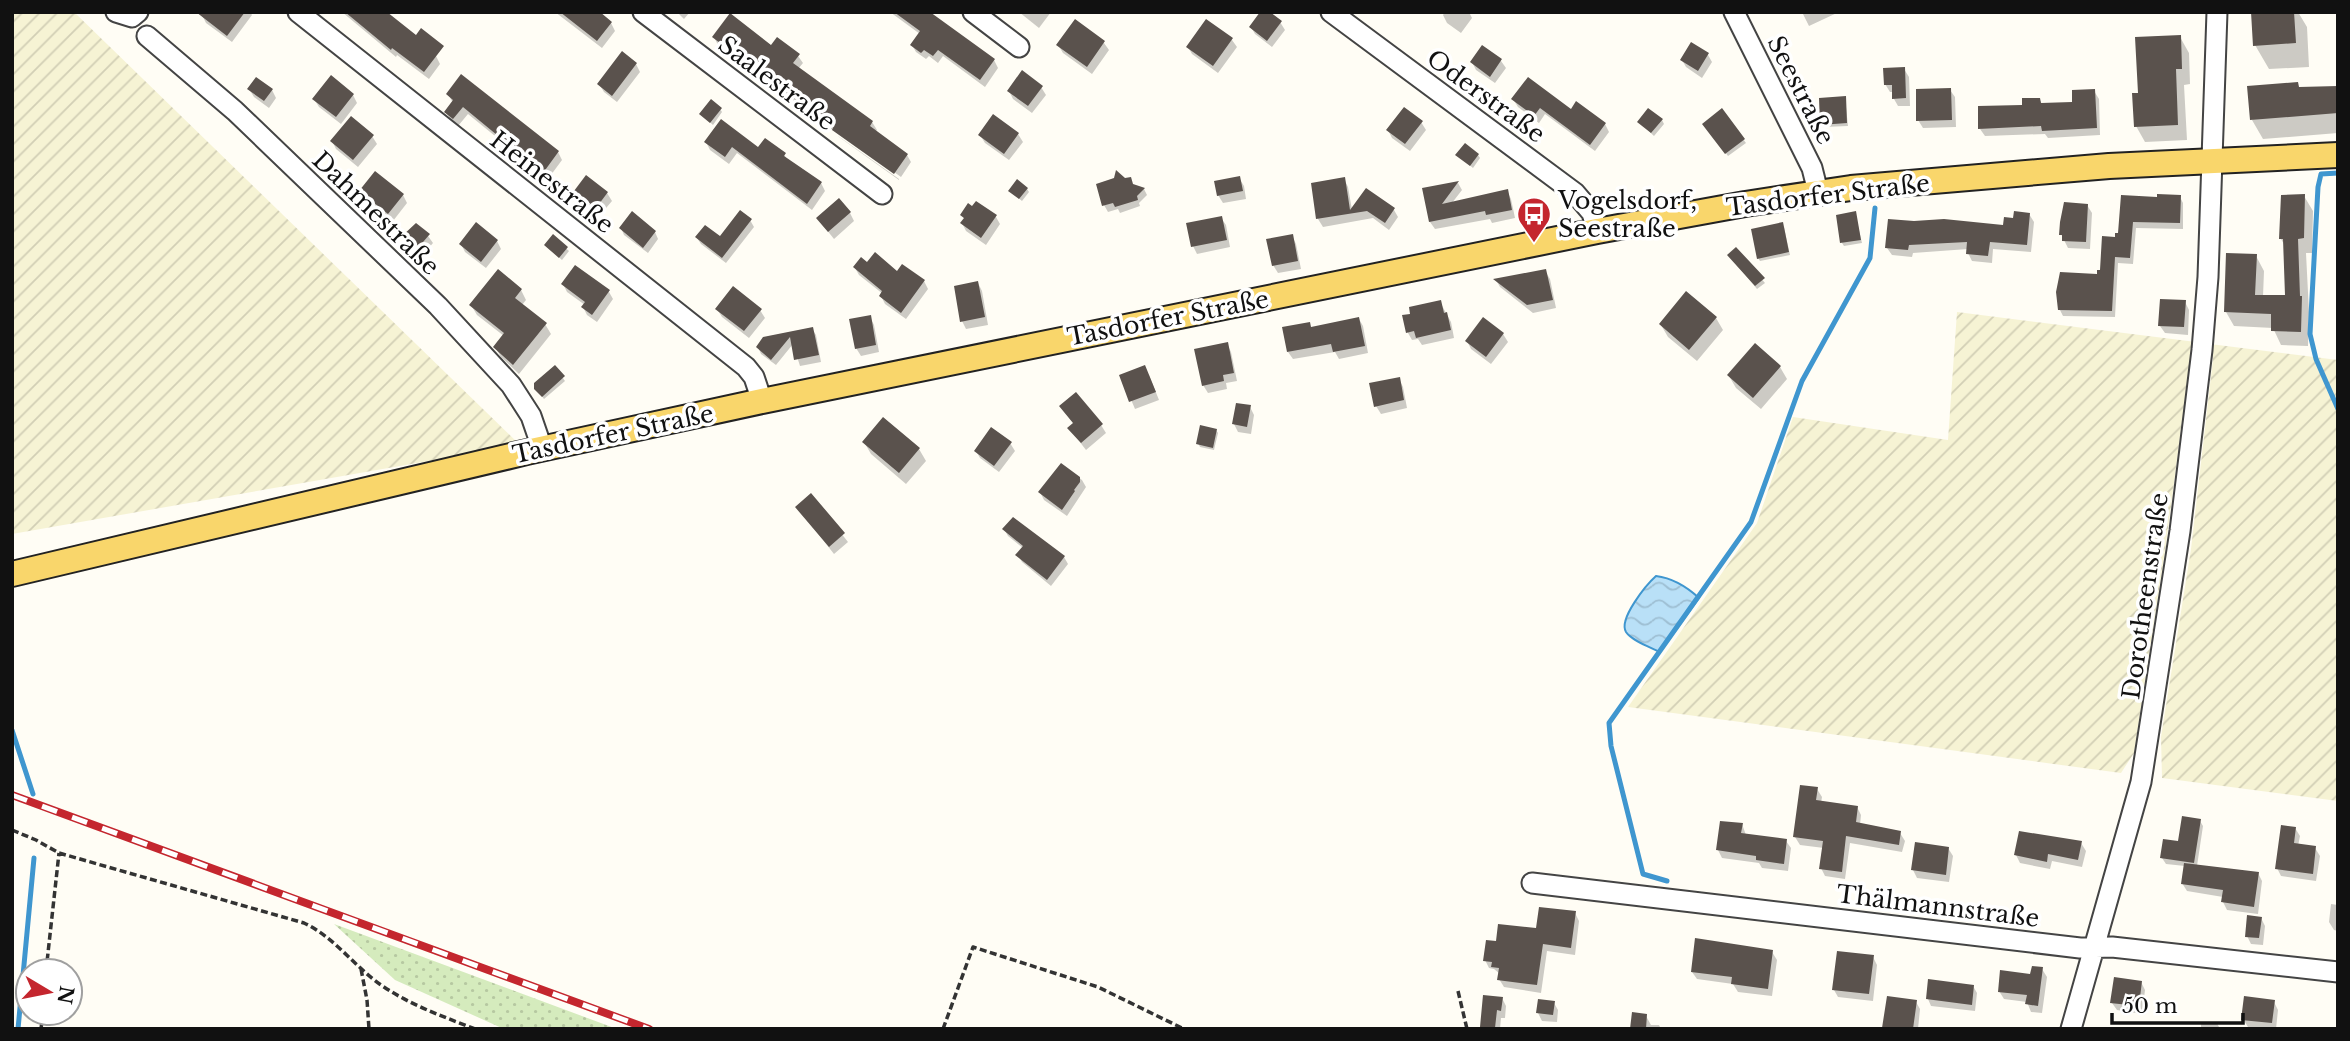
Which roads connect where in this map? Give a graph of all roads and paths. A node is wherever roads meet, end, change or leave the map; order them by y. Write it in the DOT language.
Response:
graph roads {
  1 [pos="298,12"];
  2 [pos="643,12"];
  3 [pos="973,12"];
  4 [pos="1331,12"];
  5 [pos="1734,12"];
  6 [pos="2217,12"];
  7 [pos="147,36"];
  8 [pos="1019,47"];
  9 [pos="2338,155"];
  10 [pos="2213,160"];
  11 [pos="1818,192"];
  12 [pos="881,194"];
  13 [pos="1597,231"];
  14 [pos="762,401"];
  15 [pos="542,449"];
  16 [pos="12,574"];
  17 [pos="12,830"];
  18 [pos="59,853"];
  19 [pos="1532,883"];
  20 [pos="2094,947"];
  21 [pos="48,957"];
  22 [pos="361,969"];
  23 [pos="2338,972"];
  24 [pos="1458,991"];
  25 [pos="369,1029"];
  26 [pos="475,1029"];
  27 [pos="943,1029"];
  28 [pos="1184,1029"];
  29 [pos="1467,1029"];
  30 [pos="2071,1029"];
  1 -- 14 [label="street, Heinestraße"];
  2 -- 12 [label="street, Saalestraße"];
  3 -- 8 [label="street"];
  4 -- 13 [label="street, Oderstraße"];
  5 -- 11 [label="street, Seestraße"];
  6 -- 10 [label="street, Dorotheenstraße"];
  7 -- 15 [label="street, Dahmestraße"];
  9 -- 10 [label="main road, Tasdorfer Straße"];
  10 -- 11 [label="main road, Tasdorfer Straße"];
  10 -- 20 [label="street, Dorotheenstraße"];
  11 -- 13 [label="main road, Tasdorfer Straße"];
  13 -- 14 [label="main road, Tasdorfer Straße"];
  14 -- 15 [label="main road, Tasdorfer Straße"];
  15 -- 16 [label="main road, Tasdorfer Straße"];
  17 -- 18 [label="path"];
  18 -- 21 [label="path"];
  18 -- 22 [label="path"];
  19 -- 20 [label="street, Thälmannstraße"];
  20 -- 23 [label="street, Thälmannstraße"];
  20 -- 30 [label="street, Dorotheenstraße"];
  22 -- 25 [label="path"];
  22 -- 26 [label="path"];
  24 -- 29 [label="path"];
  27 -- 28 [label="path"];
}
